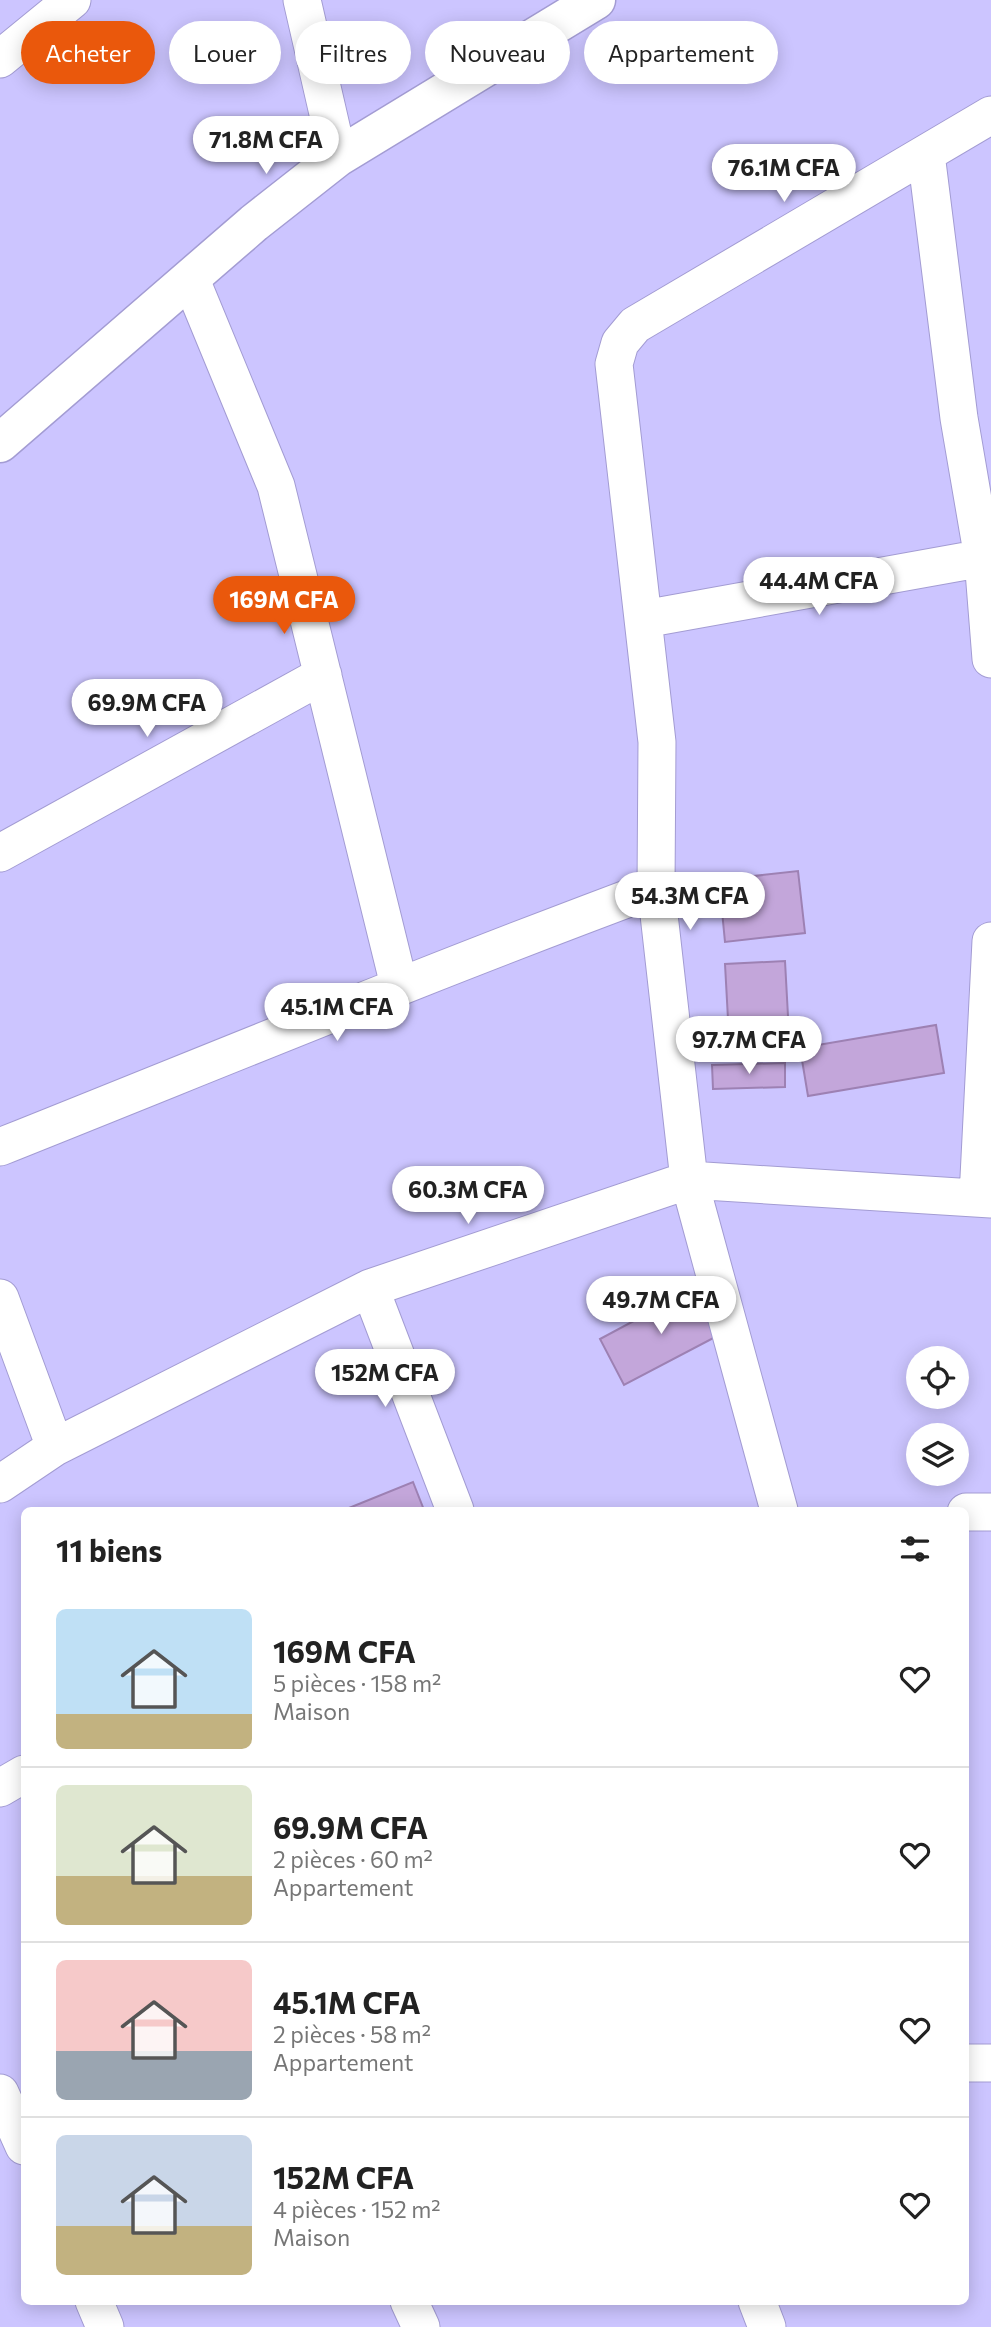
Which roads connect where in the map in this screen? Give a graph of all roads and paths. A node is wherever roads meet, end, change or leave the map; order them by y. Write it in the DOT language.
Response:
graph roads {
  1 [pos="72,0"];
  2 [pos="302,0"];
  3 [pos="579,4"];
  4 [pos="0,59"];
  5 [pos="991,115"];
  6 [pos="926,154"];
  7 [pos="338,158"];
  8 [pos="191,280"];
  9 [pos="0,443"];
  10 [pos="983,558"];
  11 [pos="643,619"];
  12 [pos="991,659"];
  13 [pos="323,675"];
  14 [pos="0,853"];
  15 [pos="656,888"];
  16 [pos="991,942"];
  17 [pos="399,985"];
  18 [pos="0,1147"];
  19 [pos="689,1180"];
  20 [pos="984,1198"];
  21 [pos="370,1288"];
  22 [pos="0,1298"];
  23 [pos="55,1447"];
  24 [pos="0,1484"];
  25 [pos="454,1507"];
  26 [pos="778,1507"];
  27 [pos="969,1512"];
  28 [pos="991,1512"];
  29 [pos="21,1776"];
  30 [pos="0,1788"];
  31 [pos="969,2063"];
  32 [pos="991,2063"];
  33 [pos="0,2093"];
  34 [pos="21,2139"];
  35 [pos="96,2305"];
  36 [pos="411,2305"];
  37 [pos="759,2305"];
  38 [pos="105,2327"];
  39 [pos="421,2327"];
  40 [pos="767,2327"];
  1 -- 4 [label="street"];
  2 -- 7 [label="street"];
  3 -- 7 [label="street"];
  5 -- 6 [label="street"];
  6 -- 10 [label="street"];
  6 -- 11 [label="street"];
  7 -- 8 [label="street"];
  8 -- 9 [label="street"];
  8 -- 13 [label="street"];
  10 -- 11 [label="street"];
  10 -- 12 [label="street"];
  11 -- 15 [label="street"];
  13 -- 14 [label="street"];
  13 -- 17 [label="street"];
  15 -- 17 [label="street"];
  15 -- 19 [label="street"];
  16 -- 20 [label="street"];
  17 -- 18 [label="street"];
  19 -- 20 [label="street"];
  19 -- 21 [label="street"];
  19 -- 26 [label="street"];
  21 -- 23 [label="street"];
  21 -- 25 [label="street"];
  22 -- 23 [label="street"];
  23 -- 24 [label="street"];
  27 -- 28 [label="street"];
  29 -- 30 [label="street"];
  31 -- 32 [label="street"];
  33 -- 34 [label="street"];
  35 -- 38 [label="street"];
  36 -- 39 [label="street"];
  37 -- 40 [label="street"];
}
